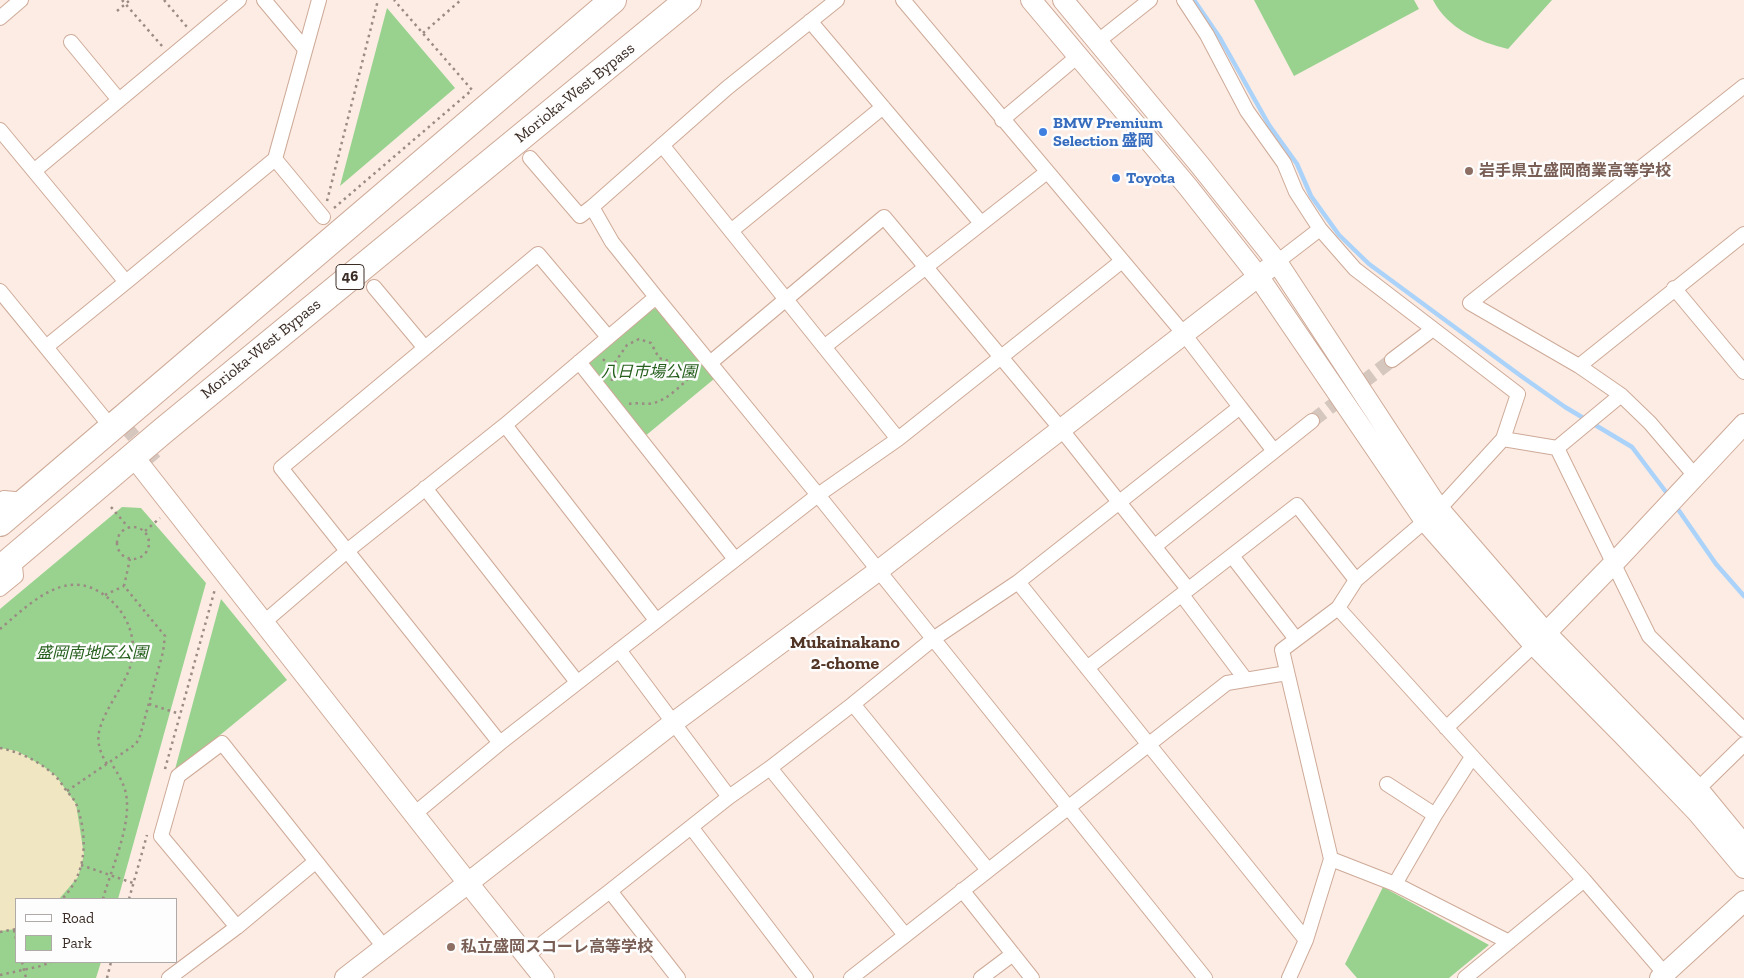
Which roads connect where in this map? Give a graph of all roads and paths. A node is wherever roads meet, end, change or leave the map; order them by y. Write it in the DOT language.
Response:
graph roads {
  1 [pos="21,0"];
  2 [pos="122,0"];
  3 [pos="130,0"];
  4 [pos="164,0"];
  5 [pos="239,0"];
  6 [pos="264,0"];
  7 [pos="319,0"];
  8 [pos="378,0"];
  9 [pos="394,0"];
  10 [pos="461,0"];
  11 [pos="613,0"];
  12 [pos="688,0"];
  13 [pos="837,0"];
  14 [pos="902,0"];
  15 [pos="1031,0"];
  16 [pos="1063,0"];
  17 [pos="1150,0"];
  18 [pos="1184,0"];
  19 [pos="125,4"];
  20 [pos="117,11"];
  21 [pos="0,18"];
  22 [pos="810,21"];
  23 [pos="423,33"];
  24 [pos="195,37"];
  25 [pos="71,42"];
  26 [pos="1097,42"];
  27 [pos="305,49"];
  28 [pos="1078,56"];
  29 [pos="171,57"];
  30 [pos="1743,88"];
  31 [pos="119,100"];
  32 [pos="882,107"];
  33 [pos="1002,120"];
  34 [pos="0,130"];
  35 [pos="662,145"];
  36 [pos="530,158"];
  37 [pos="275,159"];
  38 [pos="34,171"];
  39 [pos="1047,172"];
  40 [pos="592,206"];
  41 [pos="323,218"];
  42 [pos="981,223"];
  43 [pos="1320,229"];
  44 [pos="731,231"];
  45 [pos="1744,234"];
  46 [pos="1122,261"];
  47 [pos="1277,262"];
  48 [pos="925,268"];
  49 [pos="1258,276"];
  50 [pos="126,282"];
  51 [pos="374,287"];
  52 [pos="1674,288"];
  53 [pos="0,291"];
  54 [pos="656,297"];
  55 [pos="786,300"];
  56 [pos="1433,329"];
  57 [pos="1184,334"];
  58 [pos="608,337"];
  59 [pos="46,347"];
  60 [pos="824,347"];
  61 [pos="425,348"];
  62 [pos="1000,358"];
  63 [pos="1392,360"];
  64 [pos="687,361"];
  65 [pos="578,362"];
  66 [pos="710,363"];
  67 [pos="1579,366"];
  68 [pos="611,368"];
  69 [pos="678,368"];
  70 [pos="696,371"];
  71 [pos="1744,372"];
  72 [pos="683,382"];
  73 [pos="1621,395"];
  74 [pos="626,406"];
  75 [pos="1240,407"];
  76 [pos="1312,421"];
  77 [pos="1744,424"];
  78 [pos="504,425"];
  79 [pos="112,428"];
  80 [pos="1061,429"];
  81 [pos="898,439"];
  82 [pos="1503,439"];
  83 [pos="1557,448"];
  84 [pos="1274,450"];
  85 [pos="133,456"];
  86 [pos="1696,477"];
  87 [pos="425,488"];
  88 [pos="818,495"];
  89 [pos="27,500"];
  90 [pos="0,502"];
  91 [pos="1120,503"];
  92 [pos="111,507"];
  93 [pos="1432,515"];
  94 [pos="160,518"];
  95 [pos="0,523"];
  96 [pos="128,527"];
  97 [pos="145,531"];
  98 [pos="1154,546"];
  99 [pos="347,551"];
  100 [pos="1232,556"];
  101 [pos="130,558"];
  102 [pos="735,559"];
  103 [pos="7,563"];
  104 [pos="1614,563"];
  105 [pos="878,571"];
  106 [pos="1356,580"];
  107 [pos="1018,582"];
  108 [pos="216,585"];
  109 [pos="124,586"];
  110 [pos="0,590"];
  111 [pos="1185,592"];
  112 [pos="105,595"];
  113 [pos="1338,608"];
  114 [pos="656,620"];
  115 [pos="263,622"];
  116 [pos="0,629"];
  117 [pos="1296,639"];
  118 [pos="933,640"];
  119 [pos="1540,640"];
  120 [pos="619,650"];
  121 [pos="1087,668"];
  122 [pos="1287,673"];
  123 [pos="1246,680"];
  124 [pos="577,682"];
  125 [pos="148,704"];
  126 [pos="853,704"];
  127 [pos="180,714"];
  128 [pos="673,723"];
  129 [pos="1446,728"];
  130 [pos="1744,730"];
  131 [pos="500,743"];
  132 [pos="1148,744"];
  133 [pos="1744,744"];
  134 [pos="0,748"];
  135 [pos="1472,757"];
  136 [pos="111,762"];
  137 [pos="107,764"];
  138 [pos="770,768"];
  139 [pos="165,770"];
  140 [pos="1387,784"];
  141 [pos="1698,790"];
  142 [pos="67,791"];
  143 [pos="729,797"];
  144 [pos="1068,807"];
  145 [pos="413,815"];
  146 [pos="1435,815"];
  147 [pos="149,827"];
  148 [pos="691,827"];
  149 [pos="1744,845"];
  150 [pos="1331,860"];
  151 [pos="315,862"];
  152 [pos="81,865"];
  153 [pos="1744,868"];
  154 [pos="988,870"];
  155 [pos="110,875"];
  156 [pos="1584,880"];
  157 [pos="133,883"];
  158 [pos="468,883"];
  159 [pos="1395,884"];
  160 [pos="610,890"];
  161 [pos="962,890"];
  162 [pos="63,898"];
  163 [pos="103,898"];
  164 [pos="129,898"];
  165 [pos="1744,901"];
  166 [pos="237,927"];
  167 [pos="15,930"];
  168 [pos="0,932"];
  169 [pos="905,935"];
  170 [pos="1306,940"];
  171 [pos="1508,942"];
  172 [pos="384,948"];
  173 [pos="1013,954"];
  174 [pos="526,956"];
  175 [pos="22,963"];
  176 [pos="47,963"];
  177 [pos="111,963"];
  178 [pos="25,970"];
  179 [pos="0,975"];
  180 [pos="1662,976"];
  181 [pos="26,978"];
  182 [pos="107,978"];
  183 [pos="168,978"];
  184 [pos="345,978"];
  185 [pos="544,978"];
  186 [pos="678,978"];
  187 [pos="806,978"];
  188 [pos="851,978"];
  189 [pos="981,978"];
  190 [pos="1032,978"];
  191 [pos="1205,978"];
  192 [pos="1290,978"];
  193 [pos="1465,978"];
  1 -- 21 [label="street"];
  2 -- 19 [label="path"];
  3 -- 19 [label="path"];
  4 -- 24 [label="path"];
  5 -- 24 [label="street"];
  6 -- 27 [label="street"];
  7 -- 27 [label="street"];
  8 -- 41 [label="path"];
  9 -- 23 [label="path"];
  10 -- 23 [label="path"];
  11 -- 79 [label="highway, 46"];
  12 -- 85 [label="highway, Morioka-West Bypass / 46"];
  13 -- 22 [label="street"];
  14 -- 33 [label="street"];
  15 -- 28 [label="street"];
  16 -- 26 [label="street"];
  17 -- 26 [label="street"];
  18 -- 43 [label="street"];
  19 -- 20 [label="path"];
  19 -- 29 [label="path"];
  22 -- 32 [label="street"];
  22 -- 35 [label="street"];
  23 -- 41 [label="path"];
  24 -- 29 [label="street"];
  25 -- 31 [label="street"];
  26 -- 47 [label="street"];
  27 -- 37 [label="street"];
  28 -- 33 [label="street"];
  28 -- 49 [label="street"];
  29 -- 31 [label="street"];
  30 -- 67 [label="street"];
  31 -- 38 [label="street"];
  32 -- 42 [label="street"];
  32 -- 44 [label="street"];
  33 -- 39 [label="street"];
  34 -- 38 [label="street"];
  35 -- 40 [label="street"];
  35 -- 44 [label="street"];
  36 -- 40 [label="street"];
  37 -- 41 [label="street"];
  37 -- 50 [label="street"];
  38 -- 50 [label="street"];
  39 -- 42 [label="street"];
  39 -- 46 [label="street"];
  40 -- 54 [label="street"];
  42 -- 48 [label="street"];
  43 -- 47 [label="street"];
  43 -- 56 [label="street"];
  44 -- 55 [label="street"];
  45 -- 52 [label="street"];
  46 -- 57 [label="street"];
  46 -- 62 [label="street"];
  47 -- 49 [label="street"];
  47 -- 93 [label="street"];
  48 -- 55 [label="street"];
  48 -- 60 [label="street"];
  48 -- 62 [label="street"];
  49 -- 57 [label="street"];
  49 -- 93 [label="street"];
  50 -- 59 [label="street"];
  51 -- 61 [label="street"];
  52 -- 67 [label="street"];
  52 -- 71 [label="street"];
  53 -- 59 [label="street"];
  54 -- 58 [label="street"];
  54 -- 66 [label="street"];
  55 -- 60 [label="street"];
  55 -- 66 [label="street"];
  56 -- 63 [label="street"];
  56 -- 82 [label="street"];
  57 -- 75 [label="street"];
  57 -- 80 [label="street"];
  58 -- 61 [label="street"];
  58 -- 65 [label="street"];
  59 -- 79 [label="street"];
  60 -- 81 [label="street"];
  61 -- 99 [label="street"];
  62 -- 80 [label="street"];
  62 -- 81 [label="street"];
  64 -- 69 [label="path"];
  65 -- 78 [label="street"];
  65 -- 102 [label="street"];
  66 -- 88 [label="street"];
  67 -- 73 [label="street"];
  68 -- 69 [label="path"];
  69 -- 72 [label="path"];
  70 -- 72 [label="path"];
  72 -- 74 [label="path"];
  73 -- 83 [label="street"];
  73 -- 86 [label="street"];
  75 -- 84 [label="street"];
  75 -- 91 [label="street"];
  76 -- 84 [label="street"];
  77 -- 86 [label="street"];
  78 -- 87 [label="street"];
  78 -- 114 [label="street"];
  79 -- 89 [label="highway, 46"];
  80 -- 91 [label="street"];
  80 -- 105 [label="street"];
  81 -- 88 [label="street"];
  82 -- 83 [label="street"];
  82 -- 93 [label="street"];
  83 -- 104 [label="street"];
  84 -- 98 [label="street"];
  85 -- 103 [label="highway, Morioka-West Bypass / 46"];
  85 -- 115 [label="street"];
  86 -- 104 [label="street"];
  87 -- 99 [label="street"];
  87 -- 124 [label="street"];
  88 -- 102 [label="street"];
  88 -- 105 [label="street"];
  89 -- 90 [label="street"];
  89 -- 95 [label="highway, 46"];
  91 -- 98 [label="street"];
  91 -- 107 [label="street"];
  92 -- 96 [label="path"];
  93 -- 106 [label="street"];
  93 -- 119 [label="street"];
  94 -- 97 [label="path"];
  96 -- 97 [label="path"];
  96 -- 101 [label="path"];
  97 -- 101 [label="path"];
  98 -- 111 [label="street"];
  99 -- 115 [label="street"];
  99 -- 131 [label="street"];
  100 -- 106 [label="street"];
  100 -- 111 [label="street"];
  100 -- 117 [label="street"];
  101 -- 109 [label="path"];
  102 -- 114 [label="street"];
  103 -- 110 [label="street"];
  104 -- 119 [label="street"];
  104 -- 130 [label="street"];
  105 -- 118 [label="street"];
  105 -- 128 [label="street"];
  106 -- 113 [label="street"];
  107 -- 118 [label="street"];
  107 -- 121 [label="street"];
  108 -- 127 [label="path"];
  109 -- 112 [label="path"];
  109 -- 125 [label="path"];
  111 -- 121 [label="street"];
  111 -- 123 [label="street"];
  112 -- 116 [label="path"];
  112 -- 137 [label="path"];
  113 -- 117 [label="street"];
  113 -- 129 [label="street"];
  114 -- 120 [label="street"];
  115 -- 145 [label="street"];
  117 -- 122 [label="street"];
  118 -- 126 [label="street"];
  118 -- 144 [label="street"];
  119 -- 129 [label="street"];
  119 -- 141 [label="street"];
  119 -- 153 [label="street"];
  120 -- 124 [label="street"];
  120 -- 128 [label="street"];
  121 -- 132 [label="street"];
  122 -- 123 [label="street"];
  122 -- 150 [label="street"];
  123 -- 132 [label="street"];
  124 -- 131 [label="street"];
  125 -- 127 [label="path"];
  125 -- 136 [label="path"];
  126 -- 138 [label="street"];
  126 -- 154 [label="street"];
  127 -- 139 [label="path"];
  128 -- 143 [label="street"];
  128 -- 158 [label="street"];
  129 -- 135 [label="street"];
  131 -- 145 [label="street"];
  132 -- 144 [label="street"];
  132 -- 170 [label="street"];
  133 -- 141 [label="street"];
  134 -- 142 [label="path"];
  135 -- 146 [label="street"];
  135 -- 156 [label="street"];
  136 -- 137 [label="path"];
  136 -- 155 [label="path"];
  137 -- 142 [label="path"];
  138 -- 143 [label="street"];
  138 -- 169 [label="street"];
  140 -- 146 [label="street"];
  141 -- 149 [label="street"];
  142 -- 152 [label="path"];
  143 -- 148 [label="street"];
  144 -- 154 [label="street"];
  144 -- 191 [label="street"];
  145 -- 158 [label="street"];
  146 -- 159 [label="street"];
  147 -- 157 [label="path"];
  148 -- 160 [label="street"];
  148 -- 187 [label="street"];
  150 -- 159 [label="street"];
  150 -- 170 [label="street"];
  151 -- 166 [label="street"];
  151 -- 166 [label="street"];
  151 -- 172 [label="street"];
  152 -- 155 [label="path"];
  152 -- 162 [label="path"];
  154 -- 161 [label="street"];
  155 -- 157 [label="path"];
  155 -- 163 [label="path"];
  156 -- 171 [label="street"];
  156 -- 180 [label="street"];
  157 -- 164 [label="path"];
  158 -- 172 [label="street"];
  158 -- 174 [label="street"];
  159 -- 171 [label="street"];
  160 -- 174 [label="street"];
  160 -- 186 [label="street"];
  161 -- 169 [label="street"];
  161 -- 173 [label="street"];
  165 -- 180 [label="street"];
  166 -- 183 [label="street"];
  167 -- 168 [label="path"];
  169 -- 188 [label="street"];
  170 -- 192 [label="street"];
  171 -- 193 [label="street"];
  172 -- 184 [label="street"];
  173 -- 189 [label="street"];
  173 -- 190 [label="street"];
  174 -- 185 [label="street"];
  175 -- 178 [label="path"];
  176 -- 178 [label="path"];
  177 -- 182 [label="path"];
  178 -- 179 [label="path"];
  178 -- 181 [label="path"];
}
